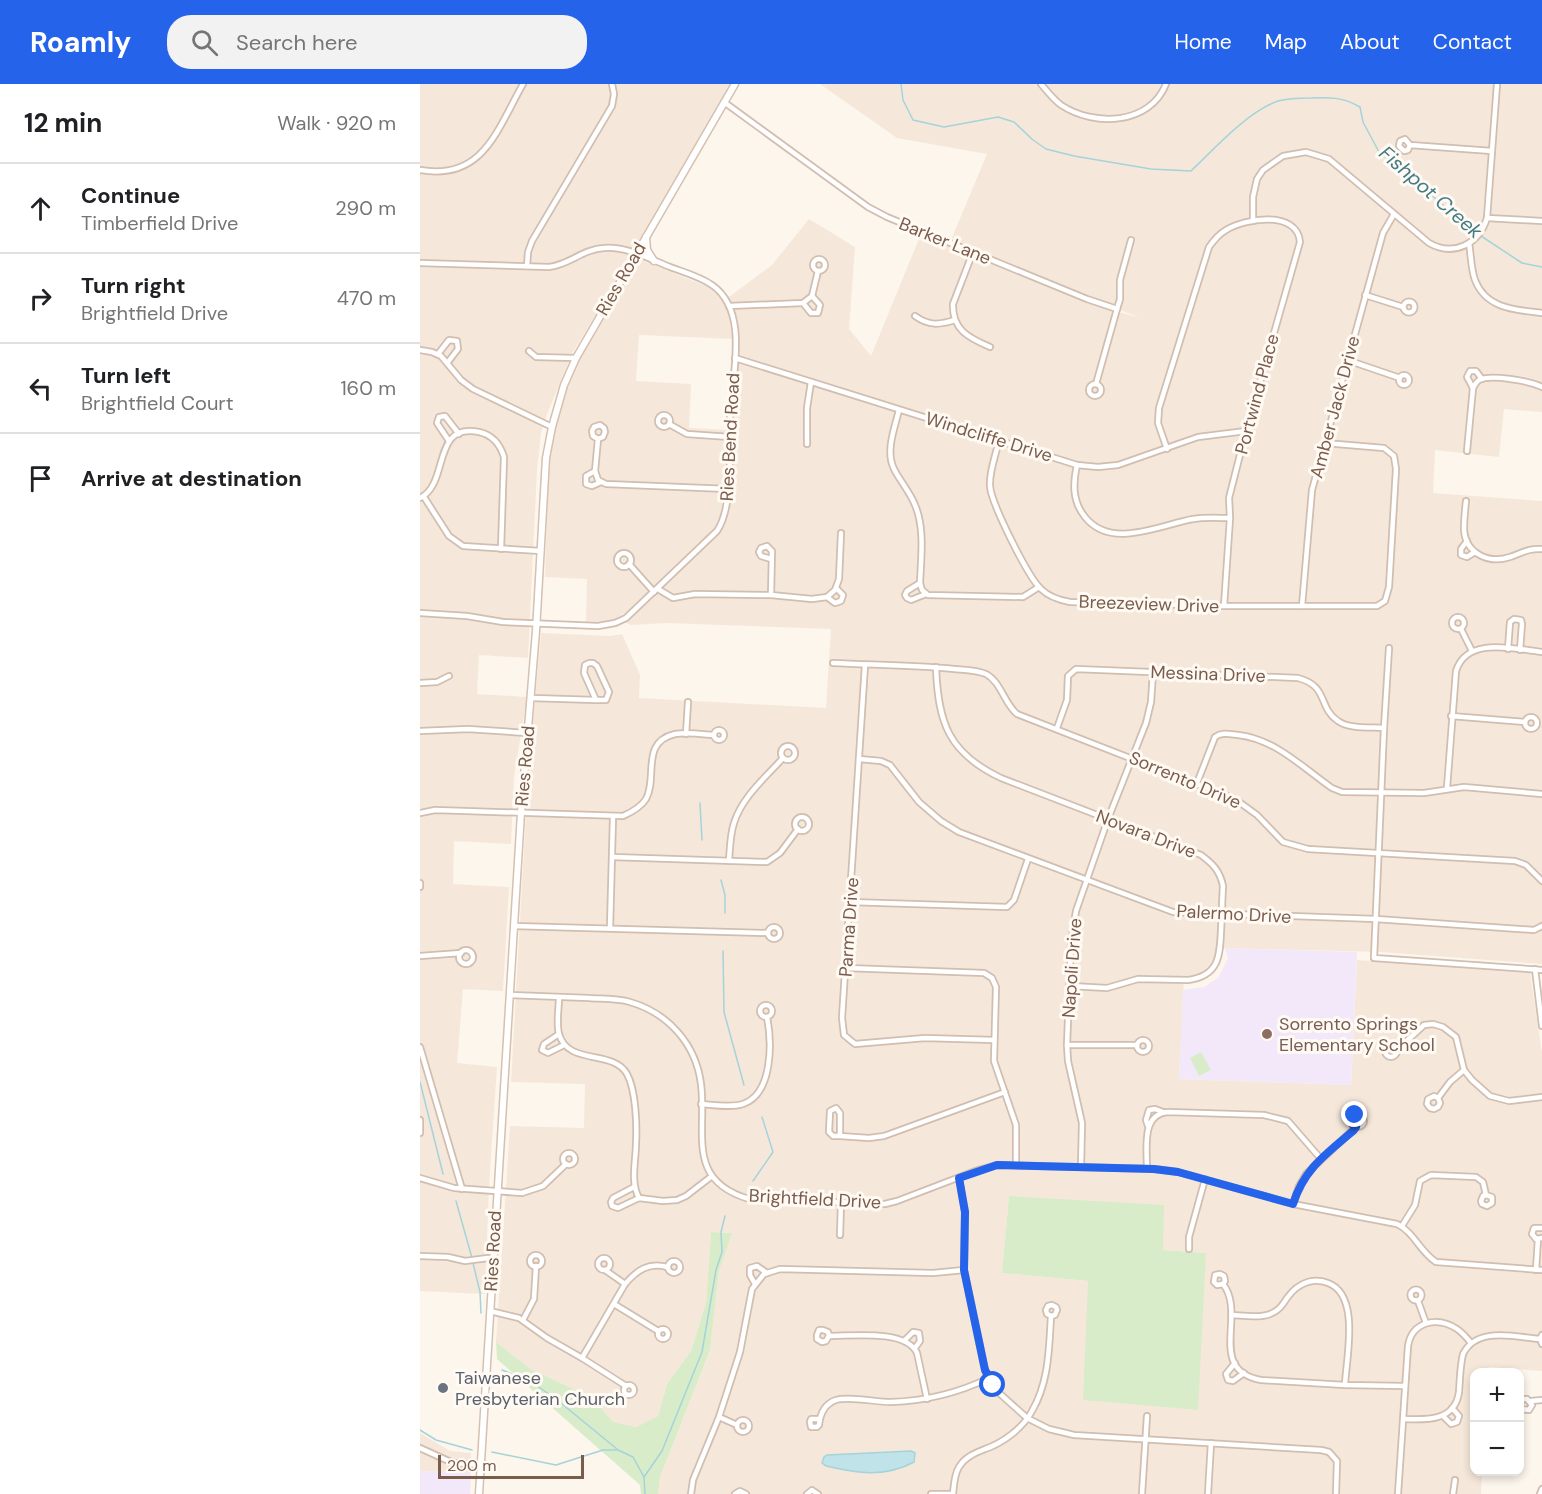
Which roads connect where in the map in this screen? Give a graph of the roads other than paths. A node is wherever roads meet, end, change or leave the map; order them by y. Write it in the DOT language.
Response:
graph roads {
  1 [pos="523,84"];
  2 [pos="612,84"];
  3 [pos="735,84"];
  4 [pos="1041,84"];
  5 [pos="1166,84"];
  6 [pos="1497,84"];
  7 [pos="724,102"];
  8 [pos="1410,145"];
  9 [pos="1492,151"];
  10 [pos="420,170"];
  11 [pos="1394,214"];
  12 [pos="1487,218"];
  13 [pos="1253,221"];
  14 [pos="1542,221"];
  15 [pos="646,237"];
  16 [pos="1131,240"];
  17 [pos="1471,241"];
  18 [pos="973,252"];
  19 [pos="636,254"];
  20 [pos="654,261"];
  21 [pos="420,263"];
  22 [pos="527,266"];
  23 [pos="818,271"];
  24 [pos="1365,295"];
  25 [pos="812,296"];
  26 [pos="803,303"];
  27 [pos="729,306"];
  28 [pos="1403,307"];
  29 [pos="1117,309"];
  30 [pos="1542,313"];
  31 [pos="915,316"];
  32 [pos="954,320"];
  33 [pos="990,347"];
  34 [pos="420,350"];
  35 [pos="529,351"];
  36 [pos="438,354"];
  37 [pos="576,358"];
  38 [pos="735,358"];
  39 [pos="1347,360"];
  40 [pos="448,362"];
  41 [pos="1400,378"];
  42 [pos="1482,379"];
  43 [pos="811,382"];
  44 [pos="1096,384"];
  45 [pos="1542,387"];
  46 [pos="1473,388"];
  47 [pos="899,410"];
  48 [pos="669,424"];
  49 [pos="552,427"];
  50 [pos="1246,431"];
  51 [pos="459,434"];
  52 [pos="730,437"];
  53 [pos="598,438"];
  54 [pos="999,440"];
  55 [pos="449,441"];
  56 [pos="1325,443"];
  57 [pos="807,444"];
  58 [pos="1167,449"];
  59 [pos="1467,451"];
  60 [pos="1077,465"];
  61 [pos="595,471"];
  62 [pos="601,482"];
  63 [pos="728,489"];
  64 [pos="422,498"];
  65 [pos="1466,501"];
  66 [pos="1230,518"];
  67 [pos="841,532"];
  68 [pos="1467,541"];
  69 [pos="501,549"];
  70 [pos="1542,549"];
  71 [pos="541,551"];
  72 [pos="1475,552"];
  73 [pos="771,559"];
  74 [pos="628,564"];
  75 [pos="920,583"];
  76 [pos="1039,587"];
  77 [pos="836,588"];
  78 [pos="656,590"];
  79 [pos="924,592"];
  80 [pos="771,595"];
  81 [pos="827,597"];
  82 [pos="1224,606"];
  83 [pos="1302,606"];
  84 [pos="420,613"];
  85 [pos="536,624"];
  86 [pos="1461,629"];
  87 [pos="1389,648"];
  88 [pos="1508,649"];
  89 [pos="1520,650"];
  90 [pos="1472,651"];
  91 [pos="1542,652"];
  92 [pos="832,663"];
  93 [pos="865,664"];
  94 [pos="936,667"];
  95 [pos="1153,673"];
  96 [pos="449,676"];
  97 [pos="420,683"];
  98 [pos="531,698"];
  99 [pos="596,700"];
  100 [pos="688,702"];
  101 [pos="1451,716"];
  102 [pos="1525,722"];
  103 [pos="1057,728"];
  104 [pos="1384,728"];
  105 [pos="420,731"];
  106 [pos="527,733"];
  107 [pos="687,734"];
  108 [pos="713,735"];
  109 [pos="783,758"];
  110 [pos="1132,758"];
  111 [pos="859,759"];
  112 [pos="1197,783"];
  113 [pos="1447,788"];
  114 [pos="1381,793"];
  115 [pos="1542,794"];
  116 [pos="422,805"];
  117 [pos="426,810"];
  118 [pos="420,813"];
  119 [pos="521,813"];
  120 [pos="613,817"];
  121 [pos="1108,819"];
  122 [pos="798,829"];
  123 [pos="1378,853"];
  124 [pos="612,857"];
  125 [pos="1028,859"];
  126 [pos="729,861"];
  127 [pos="1085,880"];
  128 [pos="1542,881"];
  129 [pos="850,902"];
  130 [pos="1222,915"];
  131 [pos="1376,920"];
  132 [pos="514,926"];
  133 [pos="1542,926"];
  134 [pos="610,928"];
  135 [pos="768,933"];
  136 [pos="460,953"];
  137 [pos="420,956"];
  138 [pos="846,968"];
  139 [pos="1535,969"];
  140 [pos="1542,970"];
  141 [pos="1070,986"];
  142 [pos="510,995"];
  143 [pos="559,997"];
  144 [pos="767,1017"];
  145 [pos="1542,1026"];
  146 [pos="559,1034"];
  147 [pos="994,1040"];
  148 [pos="564,1044"];
  149 [pos="1067,1044"];
  150 [pos="1137,1045"];
  151 [pos="420,1047"];
  152 [pos="1398,1049"];
  153 [pos="1464,1070"];
  154 [pos="1005,1092"];
  155 [pos="1542,1097"];
  156 [pos="1438,1098"];
  157 [pos="701,1104"];
  158 [pos="420,1120"];
  159 [pos="1356,1127"];
  160 [pos="420,1133"];
  161 [pos="840,1136"];
  162 [pos="1321,1159"];
  163 [pos="566,1164"];
  164 [pos="1016,1165"];
  165 [pos="1081,1167"];
  166 [pos="1147,1169"];
  167 [pos="712,1176"];
  168 [pos="420,1178"];
  169 [pos="959,1178"];
  170 [pos="1205,1179"];
  171 [pos="634,1187"];
  172 [pos="462,1189"];
  173 [pos="496,1191"];
  174 [pos="1486,1195"];
  175 [pos="639,1198"];
  176 [pos="841,1203"];
  177 [pos="1293,1204"];
  178 [pos="1402,1226"];
  179 [pos="1542,1228"];
  180 [pos="840,1235"];
  181 [pos="1540,1239"];
  182 [pos="1189,1250"];
  183 [pos="420,1256"];
  184 [pos="494,1259"];
  185 [pos="536,1266"];
  186 [pos="667,1267"];
  187 [pos="605,1270"];
  188 [pos="964,1270"];
  189 [pos="1539,1270"];
  190 [pos="767,1273"];
  191 [pos="625,1284"];
  192 [pos="755,1284"];
  193 [pos="1223,1284"];
  194 [pos="1418,1301"];
  195 [pos="614,1304"];
  196 [pos="490,1311"];
  197 [pos="1232,1315"];
  198 [pos="1051,1316"];
  199 [pos="523,1320"];
  200 [pos="1426,1323"];
  201 [pos="658,1331"];
  202 [pos="829,1336"];
  203 [pos="905,1340"];
  204 [pos="1541,1340"];
  205 [pos="1471,1343"];
  206 [pos="915,1348"];
  207 [pos="582,1358"];
  208 [pos="1234,1364"];
  209 [pos="1244,1373"];
  210 [pos="989,1378"];
  211 [pos="1345,1385"];
  212 [pos="626,1386"];
  213 [pos="1405,1386"];
  214 [pos="927,1399"];
  215 [pos="1524,1399"];
  216 [pos="1542,1400"];
  217 [pos="1531,1401"];
  218 [pos="1452,1408"];
  219 [pos="1524,1410"];
  220 [pos="1148,1416"];
  221 [pos="1443,1416"];
  222 [pos="719,1417"];
  223 [pos="1027,1418"];
  224 [pos="819,1419"];
  225 [pos="1403,1419"];
  226 [pos="737,1425"];
  227 [pos="1146,1439"];
  228 [pos="1210,1443"];
  229 [pos="420,1448"];
  230 [pos="481,1465"];
  231 [pos="1455,1479"];
  232 [pos="1542,1489"];
  233 [pos="479,1494"];
  234 [pos="691,1494"];
  235 [pos="735,1494"];
  236 [pos="746,1494"];
  237 [pos="807,1494"];
  238 [pos="818,1494"];
  239 [pos="931,1494"];
  240 [pos="953,1494"];
  241 [pos="1142,1494"];
  242 [pos="1208,1494"];
  243 [pos="1336,1494"];
  244 [pos="1398,1494"];
  245 [pos="1453,1494"];
  246 [pos="1540,1494"];
  1 -- 10 [label="street"];
  2 -- 22 [label="street"];
  3 -- 7 [label="street, Ries Road"];
  4 -- 5 [label="street"];
  6 -- 9 [label="street"];
  7 -- 15 [label="street, Ries Road"];
  7 -- 18 [label="street, Barker Lane"];
  8 -- 9 [label="street"];
  9 -- 12 [label="street"];
  11 -- 13 [label="street"];
  11 -- 17 [label="street"];
  11 -- 24 [label="street, Amber Jack Drive"];
  12 -- 14 [label="street"];
  12 -- 17 [label="street"];
  13 -- 50 [label="street, Portwind Place"];
  13 -- 58 [label="street"];
  15 -- 19 [label="street, Ries Road"];
  15 -- 20 [label="street"];
  16 -- 29 [label="street"];
  17 -- 30 [label="street"];
  18 -- 29 [label="street, Barker Lane"];
  18 -- 32 [label="street"];
  19 -- 20 [label="street"];
  19 -- 22 [label="street"];
  19 -- 37 [label="street, Ries Road"];
  20 -- 27 [label="street"];
  21 -- 22 [label="street"];
  23 -- 25 [label="street"];
  24 -- 28 [label="street"];
  24 -- 39 [label="street, Amber Jack Drive"];
  25 -- 26 [label="street"];
  25 -- 26 [label="street"];
  26 -- 27 [label="street"];
  27 -- 38 [label="street, Ries Bend Road"];
  29 -- 44 [label="street"];
  31 -- 32 [label="street"];
  32 -- 33 [label="street"];
  34 -- 36 [label="street"];
  35 -- 37 [label="street"];
  36 -- 40 [label="street"];
  36 -- 40 [label="street"];
  37 -- 49 [label="street, Ries Road"];
  38 -- 43 [label="street, Windcliffe Drive"];
  38 -- 52 [label="street, Ries Bend Road"];
  39 -- 41 [label="street"];
  39 -- 56 [label="street, Amber Jack Drive"];
  40 -- 49 [label="street"];
  42 -- 45 [label="street"];
  42 -- 46 [label="street"];
  42 -- 46 [label="street"];
  43 -- 47 [label="street, Windcliffe Drive"];
  43 -- 57 [label="street"];
  46 -- 59 [label="street"];
  47 -- 54 [label="street, Windcliffe Drive"];
  47 -- 75 [label="street"];
  48 -- 52 [label="street"];
  49 -- 71 [label="street, Ries Road"];
  50 -- 58 [label="street, Windcliffe Drive"];
  50 -- 66 [label="street, Portwind Place"];
  51 -- 55 [label="street"];
  51 -- 55 [label="street"];
  51 -- 69 [label="street"];
  52 -- 63 [label="street, Ries Bend Road"];
  53 -- 61 [label="street"];
  54 -- 60 [label="street, Windcliffe Drive"];
  54 -- 76 [label="street"];
  55 -- 64 [label="street"];
  56 -- 83 [label="street, Amber Jack Drive"];
  56 -- 83 [label="street, Breezeview Drive"];
  58 -- 60 [label="street, Windcliffe Drive"];
  60 -- 66 [label="street"];
  61 -- 62 [label="street"];
  61 -- 62 [label="street"];
  62 -- 63 [label="street"];
  63 -- 78 [label="street, Ries Bend Road"];
  64 -- 69 [label="street"];
  65 -- 68 [label="street"];
  66 -- 82 [label="street, Portwind Place"];
  67 -- 77 [label="street"];
  68 -- 72 [label="street"];
  68 -- 72 [label="street"];
  69 -- 71 [label="street"];
  70 -- 72 [label="street"];
  71 -- 85 [label="street, Ries Road"];
  73 -- 80 [label="street"];
  74 -- 78 [label="street"];
  75 -- 79 [label="street"];
  75 -- 79 [label="street"];
  76 -- 79 [label="street"];
  76 -- 82 [label="street, Breezeview Drive"];
  77 -- 81 [label="street"];
  77 -- 81 [label="street"];
  78 -- 80 [label="street"];
  78 -- 85 [label="street, Ries Bend Road"];
  80 -- 81 [label="street"];
  82 -- 83 [label="street, Breezeview Drive"];
  84 -- 85 [label="street, Ries Bend Road"];
  85 -- 98 [label="street, Ries Road"];
  86 -- 90 [label="street"];
  87 -- 104 [label="street"];
  88 -- 89 [label="street"];
  88 -- 89 [label="street"];
  88 -- 90 [label="street"];
  89 -- 91 [label="street"];
  90 -- 101 [label="street"];
  92 -- 93 [label="street, Sorrento Drive"];
  93 -- 94 [label="street, Sorrento Drive"];
  93 -- 111 [label="street, Parma Drive"];
  94 -- 103 [label="street, Sorrento Drive"];
  94 -- 121 [label="street, Novara Drive"];
  95 -- 103 [label="street, Messina Drive"];
  95 -- 104 [label="street, Messina Drive"];
  95 -- 110 [label="street, Napoli Drive"];
  96 -- 97 [label="street"];
  98 -- 99 [label="street"];
  98 -- 106 [label="street, Ries Road"];
  99 -- 99 [label="street"];
  100 -- 107 [label="street"];
  101 -- 102 [label="street"];
  101 -- 113 [label="street"];
  103 -- 110 [label="street, Sorrento Drive"];
  104 -- 114 [label="street"];
  105 -- 106 [label="street"];
  106 -- 119 [label="street, Ries Road"];
  107 -- 108 [label="street"];
  107 -- 120 [label="street"];
  109 -- 126 [label="street"];
  110 -- 112 [label="street, Sorrento Drive"];
  110 -- 121 [label="street, Napoli Drive"];
  111 -- 125 [label="street, Palermo Drive"];
  111 -- 129 [label="street, Parma Drive"];
  112 -- 114 [label="street"];
  112 -- 123 [label="street, Sorrento Drive"];
  113 -- 114 [label="street"];
  113 -- 115 [label="street"];
  114 -- 123 [label="street"];
  116 -- 117 [label="street"];
  117 -- 118 [label="street"];
  117 -- 119 [label="street"];
  119 -- 120 [label="street"];
  119 -- 132 [label="street, Ries Road"];
  120 -- 124 [label="street"];
  121 -- 127 [label="street, Napoli Drive"];
  121 -- 130 [label="street, Novara Drive"];
  122 -- 126 [label="street"];
  123 -- 128 [label="street, Sorrento Drive"];
  123 -- 131 [label="street"];
  124 -- 126 [label="street"];
  124 -- 134 [label="street"];
  125 -- 127 [label="street, Palermo Drive"];
  125 -- 129 [label="street"];
  127 -- 130 [label="street, Palermo Drive"];
  127 -- 141 [label="street, Napoli Drive"];
  129 -- 138 [label="street, Parma Drive"];
  130 -- 131 [label="street, Palermo Drive"];
  130 -- 141 [label="street, Novara Drive"];
  131 -- 133 [label="street, Palermo Drive"];
  131 -- 139 [label="street"];
  132 -- 134 [label="street"];
  132 -- 142 [label="street, Ries Road"];
  134 -- 135 [label="street"];
  136 -- 137 [label="street"];
  138 -- 147 [label="street"];
  138 -- 147 [label="street, Parma Drive"];
  139 -- 140 [label="street"];
  139 -- 145 [label="street"];
  141 -- 149 [label="street, Napoli Drive"];
  142 -- 143 [label="street"];
  142 -- 173 [label="street, Ries Road"];
  143 -- 146 [label="street"];
  143 -- 157 [label="street"];
  144 -- 157 [label="street"];
  146 -- 148 [label="street"];
  146 -- 148 [label="street"];
  147 -- 154 [label="street"];
  148 -- 171 [label="street"];
  149 -- 150 [label="street"];
  149 -- 165 [label="street, Napoli Drive"];
  151 -- 172 [label="street"];
  152 -- 153 [label="street"];
  153 -- 155 [label="street"];
  153 -- 156 [label="street"];
  154 -- 161 [label="street"];
  154 -- 164 [label="street"];
  157 -- 167 [label="street"];
  158 -- 160 [label="street"];
  159 -- 162 [label="street"];
  161 -- 161 [label="street"];
  162 -- 166 [label="street"];
  162 -- 177 [label="street"];
  163 -- 173 [label="street"];
  164 -- 165 [label="street, Brightfield Drive"];
  164 -- 169 [label="street, Brightfield Drive"];
  165 -- 166 [label="street, Brightfield Drive"];
  166 -- 170 [label="street, Brightfield Drive"];
  167 -- 175 [label="street"];
  167 -- 176 [label="street, Brightfield Drive"];
  168 -- 172 [label="street"];
  169 -- 176 [label="street, Brightfield Drive"];
  169 -- 188 [label="street"];
  170 -- 177 [label="street, Brightfield Drive"];
  170 -- 182 [label="street"];
  171 -- 175 [label="street"];
  171 -- 175 [label="street"];
  172 -- 173 [label="street"];
  173 -- 184 [label="street, Ries Road"];
  174 -- 178 [label="street"];
  176 -- 180 [label="street"];
  177 -- 178 [label="street, Brightfield Drive"];
  178 -- 189 [label="street"];
  179 -- 181 [label="street"];
  181 -- 189 [label="street"];
  183 -- 184 [label="street"];
  184 -- 196 [label="street, Ries Road"];
  185 -- 199 [label="street"];
  186 -- 191 [label="street"];
  187 -- 191 [label="street"];
  188 -- 190 [label="street"];
  188 -- 210 [label="street"];
  190 -- 192 [label="street"];
  190 -- 192 [label="street"];
  191 -- 195 [label="street"];
  192 -- 222 [label="street"];
  193 -- 197 [label="street"];
  194 -- 200 [label="street"];
  195 -- 201 [label="street"];
  195 -- 207 [label="street"];
  196 -- 199 [label="street"];
  196 -- 230 [label="street, Ries Road"];
  197 -- 208 [label="street"];
  197 -- 211 [label="street"];
  198 -- 223 [label="street"];
  199 -- 207 [label="street"];
  200 -- 205 [label="street"];
  200 -- 213 [label="street"];
  202 -- 203 [label="street"];
  203 -- 206 [label="street"];
  203 -- 206 [label="street"];
  204 -- 205 [label="street"];
  205 -- 218 [label="street"];
  206 -- 214 [label="street"];
  207 -- 212 [label="street"];
  208 -- 209 [label="street"];
  208 -- 209 [label="street"];
  209 -- 211 [label="street"];
  210 -- 214 [label="street"];
  210 -- 223 [label="street"];
  211 -- 213 [label="street"];
  213 -- 225 [label="street"];
  214 -- 224 [label="street"];
  215 -- 217 [label="street"];
  216 -- 217 [label="street"];
  217 -- 219 [label="street"];
  218 -- 221 [label="street"];
  218 -- 221 [label="street"];
  220 -- 227 [label="street"];
  221 -- 225 [label="street"];
  222 -- 226 [label="street"];
  222 -- 234 [label="street"];
  223 -- 227 [label="street"];
  223 -- 240 [label="street"];
  225 -- 244 [label="street"];
  227 -- 228 [label="street"];
  227 -- 241 [label="street"];
  228 -- 242 [label="street"];
  228 -- 243 [label="street"];
  229 -- 230 [label="street"];
  230 -- 233 [label="street, Ries Road"];
  231 -- 245 [label="street"];
  232 -- 246 [label="street"];
  235 -- 236 [label="street"];
  237 -- 238 [label="street"];
  239 -- 240 [label="street"];
}
